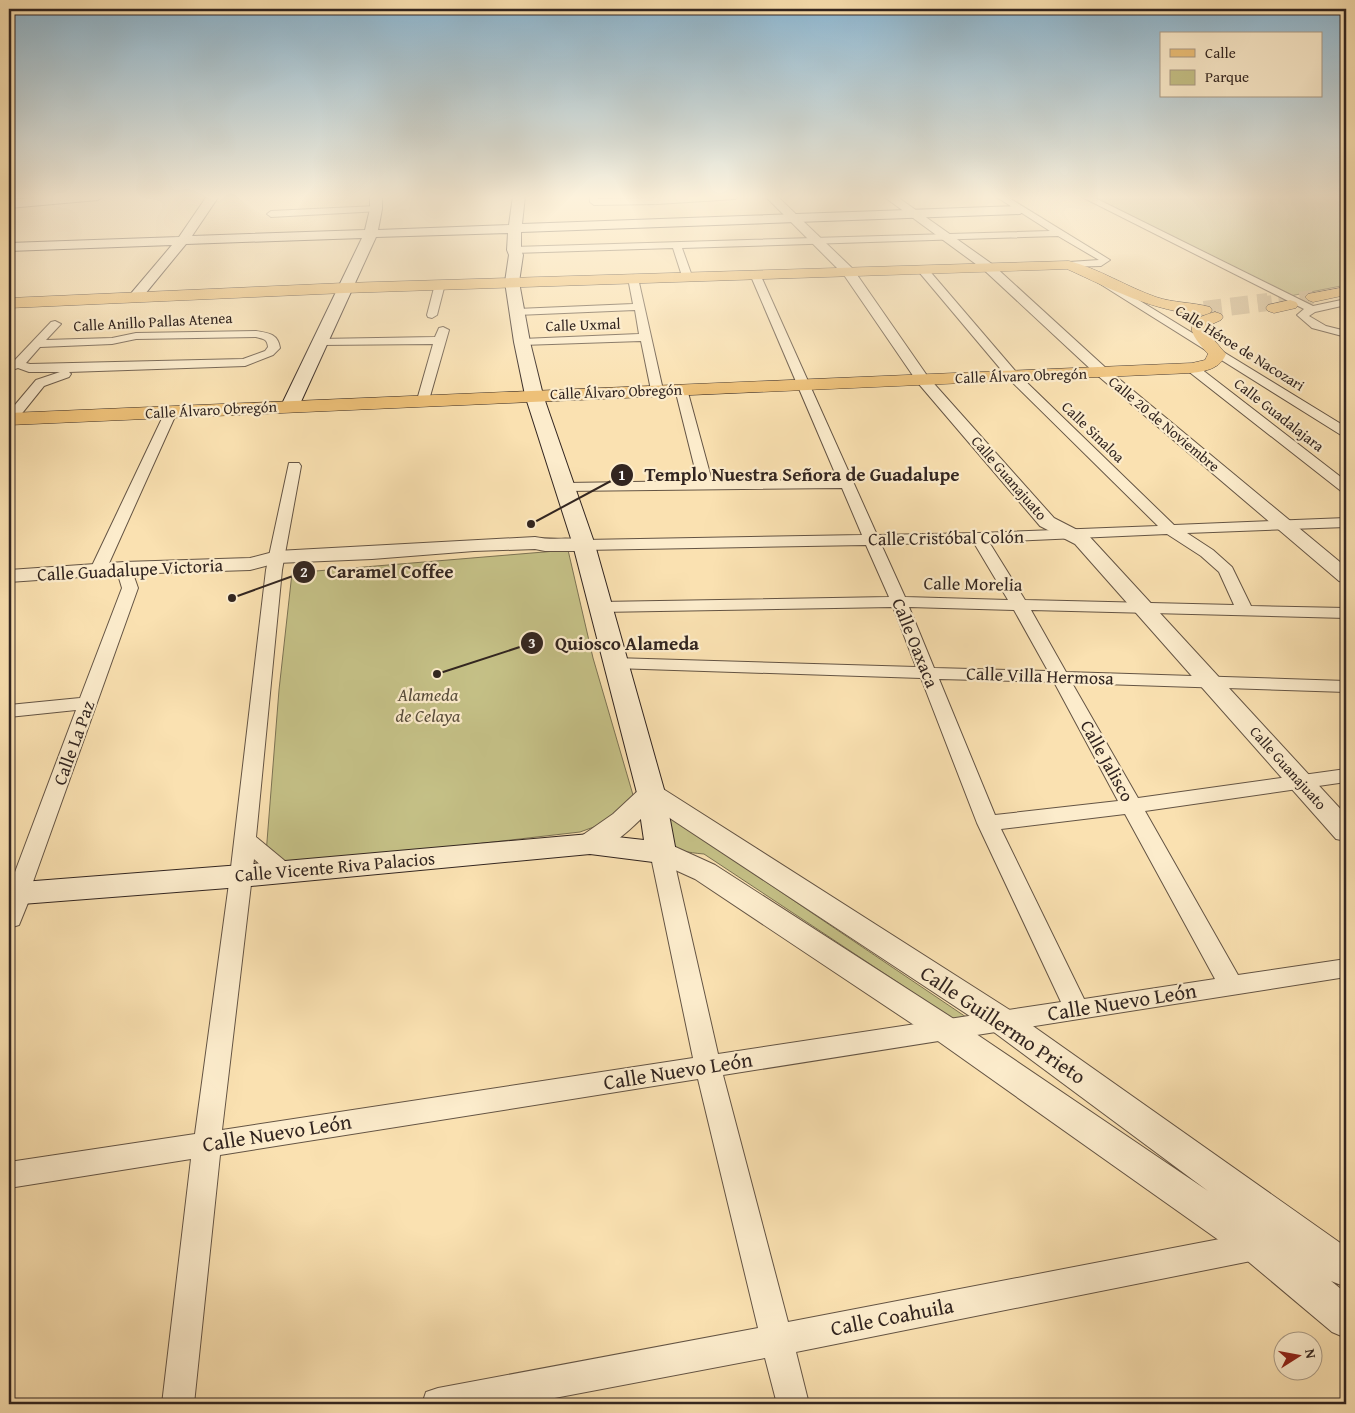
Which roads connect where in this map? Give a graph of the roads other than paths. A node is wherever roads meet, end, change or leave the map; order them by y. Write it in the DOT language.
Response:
graph roads {
  1 [pos="165,262"];
  2 [pos="358,262"];
  3 [pos="515,262"];
  4 [pos="682,262"];
  5 [pos="838,262"];
  6 [pos="981,262"];
  7 [pos="1101,262"];
  8 [pos="1212,262"];
  9 [pos="1069,265"];
  10 [pos="988,267"];
  11 [pos="923,270"];
  12 [pos="849,272"];
  13 [pos="755,274"];
  14 [pos="1093,275"];
  15 [pos="687,276"];
  16 [pos="633,278"];
  17 [pos="512,282"];
  18 [pos="440,284"];
  19 [pos="344,288"];
  20 [pos="1346,289"];
  21 [pos="1346,295"];
  22 [pos="136,297"];
  23 [pos="1290,302"];
  24 [pos="1314,302"];
  25 [pos="1346,302"];
  26 [pos="9,304"];
  27 [pos="639,307"];
  28 [pos="1274,308"];
  29 [pos="517,312"];
  30 [pos="432,315"];
  31 [pos="55,324"];
  32 [pos="1346,334"];
  33 [pos="646,337"];
  34 [pos="320,342"];
  35 [pos="522,342"];
  36 [pos="38,344"];
  37 [pos="1216,354"];
  38 [pos="19,366"];
  39 [pos="81,368"];
  40 [pos="1193,368"];
  41 [pos="1102,372"];
  42 [pos="1013,376"];
  43 [pos="923,380"];
  44 [pos="1261,381"];
  45 [pos="40,382"];
  46 [pos="804,385"];
  47 [pos="657,390"];
  48 [pos="681,390"];
  49 [pos="534,396"];
  50 [pos="423,400"];
  51 [pos="290,406"];
  52 [pos="171,412"];
  53 [pos="9,419"];
  54 [pos="1346,432"];
  55 [pos="294,466"];
  56 [pos="847,484"];
  57 [pos="706,485"];
  58 [pos="566,487"];
  59 [pos="1346,488"];
  60 [pos="1346,522"];
  61 [pos="1284,525"];
  62 [pos="1170,530"];
  63 [pos="1074,534"];
  64 [pos="979,538"];
  65 [pos="872,540"];
  66 [pos="545,545"];
  67 [pos="584,545"];
  68 [pos="250,564"];
  69 [pos="276,564"];
  70 [pos="124,568"];
  71 [pos="98,570"];
  72 [pos="9,576"];
  73 [pos="1346,577"];
  74 [pos="899,602"];
  75 [pos="1020,605"];
  76 [pos="600,607"];
  77 [pos="1141,607"];
  78 [pos="1245,610"];
  79 [pos="1346,613"];
  80 [pos="614,663"];
  81 [pos="927,673"];
  82 [pos="1061,678"];
  83 [pos="1209,681"];
  84 [pos="1346,686"];
  85 [pos="89,703"];
  86 [pos="9,711"];
  87 [pos="1346,775"];
  88 [pos="1300,781"];
  89 [pos="651,793"];
  90 [pos="1132,806"];
  91 [pos="988,823"];
  92 [pos="1346,832"];
  93 [pos="245,840"];
  94 [pos="590,844"];
  95 [pos="661,852"];
  96 [pos="283,872"];
  97 [pos="241,876"];
  98 [pos="12,902"];
  99 [pos="1346,968"];
  100 [pos="1231,985"];
  101 [pos="1077,1009"];
  102 [pos="1002,1021"];
  103 [pos="946,1030"];
  104 [pos="708,1067"];
  105 [pos="207,1144"];
  106 [pos="9,1174"];
  107 [pos="1256,1246"];
  108 [pos="1339,1257"];
  109 [pos="1346,1318"];
  110 [pos="777,1340"];
  111 [pos="178,1404"];
  112 [pos="438,1404"];
  113 [pos="793,1404"];
  1 -- 22 [label="main road"];
  2 -- 19 [label="main road"];
  3 -- 17 [label="main road"];
  4 -- 15 [label="street"];
  5 -- 12 [label="street, Calle Guanajuato"];
  6 -- 10 [label="street, Calle 20 de Noviembre"];
  7 -- 9 [label="street"];
  8 -- 23 [label="street"];
  9 -- 10 [label="main road"];
  9 -- 14 [label="main road"];
  10 -- 11 [label="main road"];
  10 -- 41 [label="street, Calle 20 de Noviembre"];
  11 -- 12 [label="main road"];
  11 -- 42 [label="street, Calle Sinaloa"];
  12 -- 13 [label="main road"];
  12 -- 43 [label="street, Calle Guanajuato"];
  13 -- 15 [label="main road"];
  13 -- 46 [label="street, Calle Oaxaca"];
  14 -- 37 [label="street, Calle Héroe de Nacozari"];
  14 -- 37 [label="main road"];
  15 -- 16 [label="main road"];
  16 -- 17 [label="main road"];
  16 -- 27 [label="street"];
  17 -- 18 [label="main road"];
  17 -- 29 [label="main road"];
  18 -- 19 [label="main road"];
  18 -- 30 [label="street"];
  19 -- 22 [label="main road"];
  19 -- 34 [label="main road"];
  20 -- 23 [label="street"];
  20 -- 24 [label="main road"];
  21 -- 24 [label="main road"];
  22 -- 26 [label="main road"];
  23 -- 24 [label="street"];
  23 -- 28 [label="main road"];
  24 -- 25 [label="street"];
  24 -- 32 [label="street"];
  27 -- 29 [label="street"];
  27 -- 33 [label="street"];
  29 -- 35 [label="main road"];
  31 -- 36 [label="street"];
  33 -- 35 [label="street, Calle Uxmal"];
  33 -- 47 [label="street"];
  34 -- 50 [label="street"];
  34 -- 51 [label="main road"];
  35 -- 49 [label="main road"];
  36 -- 38 [label="street"];
  36 -- 39 [label="street, Calle Anillo Pallas Atenea"];
  37 -- 40 [label="main road, Calle Álvaro Obregón"];
  37 -- 44 [label="street, Calle Héroe de Nacozari"];
  38 -- 39 [label="street, Calle Anillo Pallas Atenea"];
  38 -- 45 [label="street"];
  39 -- 45 [label="street, Calle Anillo Pallas Atenea"];
  40 -- 41 [label="main road, Calle Álvaro Obregón"];
  40 -- 44 [label="street"];
  40 -- 59 [label="street, Calle Guadalajara"];
  41 -- 42 [label="main road, Calle Álvaro Obregón"];
  41 -- 61 [label="street, Calle 20 de Noviembre"];
  42 -- 43 [label="main road, Calle Álvaro Obregón"];
  42 -- 62 [label="street, Calle Sinaloa"];
  43 -- 46 [label="main road, Calle Álvaro Obregón"];
  43 -- 63 [label="street, Calle Guanajuato"];
  44 -- 54 [label="street, Calle Héroe de Nacozari"];
  45 -- 53 [label="street"];
  46 -- 48 [label="main road, Calle Álvaro Obregón"];
  46 -- 56 [label="street, Calle Oaxaca"];
  47 -- 48 [label="main road, Calle Álvaro Obregón"];
  47 -- 49 [label="main road, Calle Álvaro Obregón"];
  48 -- 57 [label="street"];
  49 -- 50 [label="main road, Calle Álvaro Obregón"];
  49 -- 58 [label="main road"];
  50 -- 51 [label="main road, Calle Álvaro Obregón"];
  51 -- 52 [label="main road, Calle Álvaro Obregón"];
  52 -- 53 [label="main road, Calle Álvaro Obregón"];
  52 -- 71 [label="street"];
  55 -- 69 [label="street"];
  56 -- 57 [label="street"];
  56 -- 65 [label="street, Calle Oaxaca"];
  57 -- 58 [label="street"];
  58 -- 67 [label="main road"];
  60 -- 61 [label="street, Calle Cristóbal Colón"];
  61 -- 62 [label="street, Calle Cristóbal Colón"];
  61 -- 73 [label="street, Calle 20 de Noviembre"];
  62 -- 63 [label="street, Calle Cristóbal Colón"];
  62 -- 78 [label="street, Calle Sinaloa"];
  63 -- 64 [label="street, Calle Cristóbal Colón"];
  63 -- 77 [label="street, Calle Guanajuato"];
  64 -- 65 [label="street, Calle Cristóbal Colón"];
  64 -- 75 [label="street, Calle Jalisco"];
  65 -- 67 [label="street, Calle Cristóbal Colón"];
  65 -- 74 [label="street, Calle Oaxaca"];
  66 -- 67 [label="street, Calle Cristóbal Colón"];
  66 -- 69 [label="street, Calle Guadalupe Victoria"];
  67 -- 76 [label="main road"];
  68 -- 69 [label="street, Calle Guadalupe Victoria"];
  68 -- 70 [label="street, Calle Guadalupe Victoria"];
  69 -- 93 [label="street"];
  70 -- 71 [label="street, Calle Guadalupe Victoria"];
  70 -- 85 [label="street, Calle La Paz"];
  71 -- 72 [label="street, Calle Guadalupe Victoria"];
  74 -- 75 [label="street, Calle Morelia"];
  74 -- 76 [label="street, Calle Morelia"];
  74 -- 81 [label="street, Calle Oaxaca"];
  75 -- 77 [label="street, Calle Morelia"];
  75 -- 82 [label="street, Calle Jalisco"];
  76 -- 80 [label="main road"];
  77 -- 78 [label="street, Calle Morelia"];
  77 -- 83 [label="street, Calle Guanajuato"];
  78 -- 79 [label="street, Calle Morelia"];
  80 -- 81 [label="street, Calle Villa Hermosa"];
  80 -- 89 [label="main road"];
  81 -- 82 [label="street, Calle Villa Hermosa"];
  81 -- 91 [label="street, Calle Oaxaca"];
  82 -- 83 [label="street, Calle Villa Hermosa"];
  82 -- 90 [label="street, Calle Jalisco"];
  83 -- 84 [label="street, Calle Villa Hermosa"];
  83 -- 88 [label="street, Calle Guanajuato"];
  85 -- 86 [label="street"];
  85 -- 98 [label="street, Calle La Paz"];
  87 -- 88 [label="street"];
  88 -- 90 [label="street"];
  88 -- 92 [label="street, Calle Guanajuato"];
  89 -- 94 [label="street"];
  89 -- 95 [label="main road"];
  89 -- 102 [label="street, Calle Guillermo Prieto"];
  90 -- 91 [label="street"];
  90 -- 100 [label="street, Calle Jalisco"];
  91 -- 101 [label="street, Calle Oaxaca"];
  93 -- 96 [label="street"];
  93 -- 97 [label="street"];
  94 -- 95 [label="main road, Calle Vicente Riva Palacios"];
  94 -- 96 [label="main road, Calle Vicente Riva Palacios"];
  95 -- 103 [label="street, Calle Guillermo Prieto"];
  95 -- 104 [label="street"];
  96 -- 97 [label="main road, Calle Vicente Riva Palacios"];
  97 -- 98 [label="main road, Calle Vicente Riva Palacios"];
  97 -- 105 [label="street"];
  99 -- 100 [label="street, Calle Nuevo León"];
  100 -- 101 [label="street, Calle Nuevo León"];
  101 -- 102 [label="street, Calle Nuevo León"];
  102 -- 103 [label="street, Calle Nuevo León"];
  102 -- 108 [label="street, Calle Guillermo Prieto"];
  103 -- 104 [label="street, Calle Nuevo León"];
  103 -- 107 [label="street, Calle Guillermo Prieto"];
  104 -- 105 [label="street, Calle Nuevo León"];
  104 -- 110 [label="street"];
  105 -- 106 [label="street, Calle Nuevo León"];
  105 -- 111 [label="street"];
  107 -- 108 [label="street, Calle Coahuila"];
  107 -- 109 [label="street, Calle Guillermo Prieto"];
  107 -- 110 [label="street, Calle Coahuila"];
  110 -- 112 [label="street, Calle Coahuila"];
  110 -- 113 [label="street"];
}
